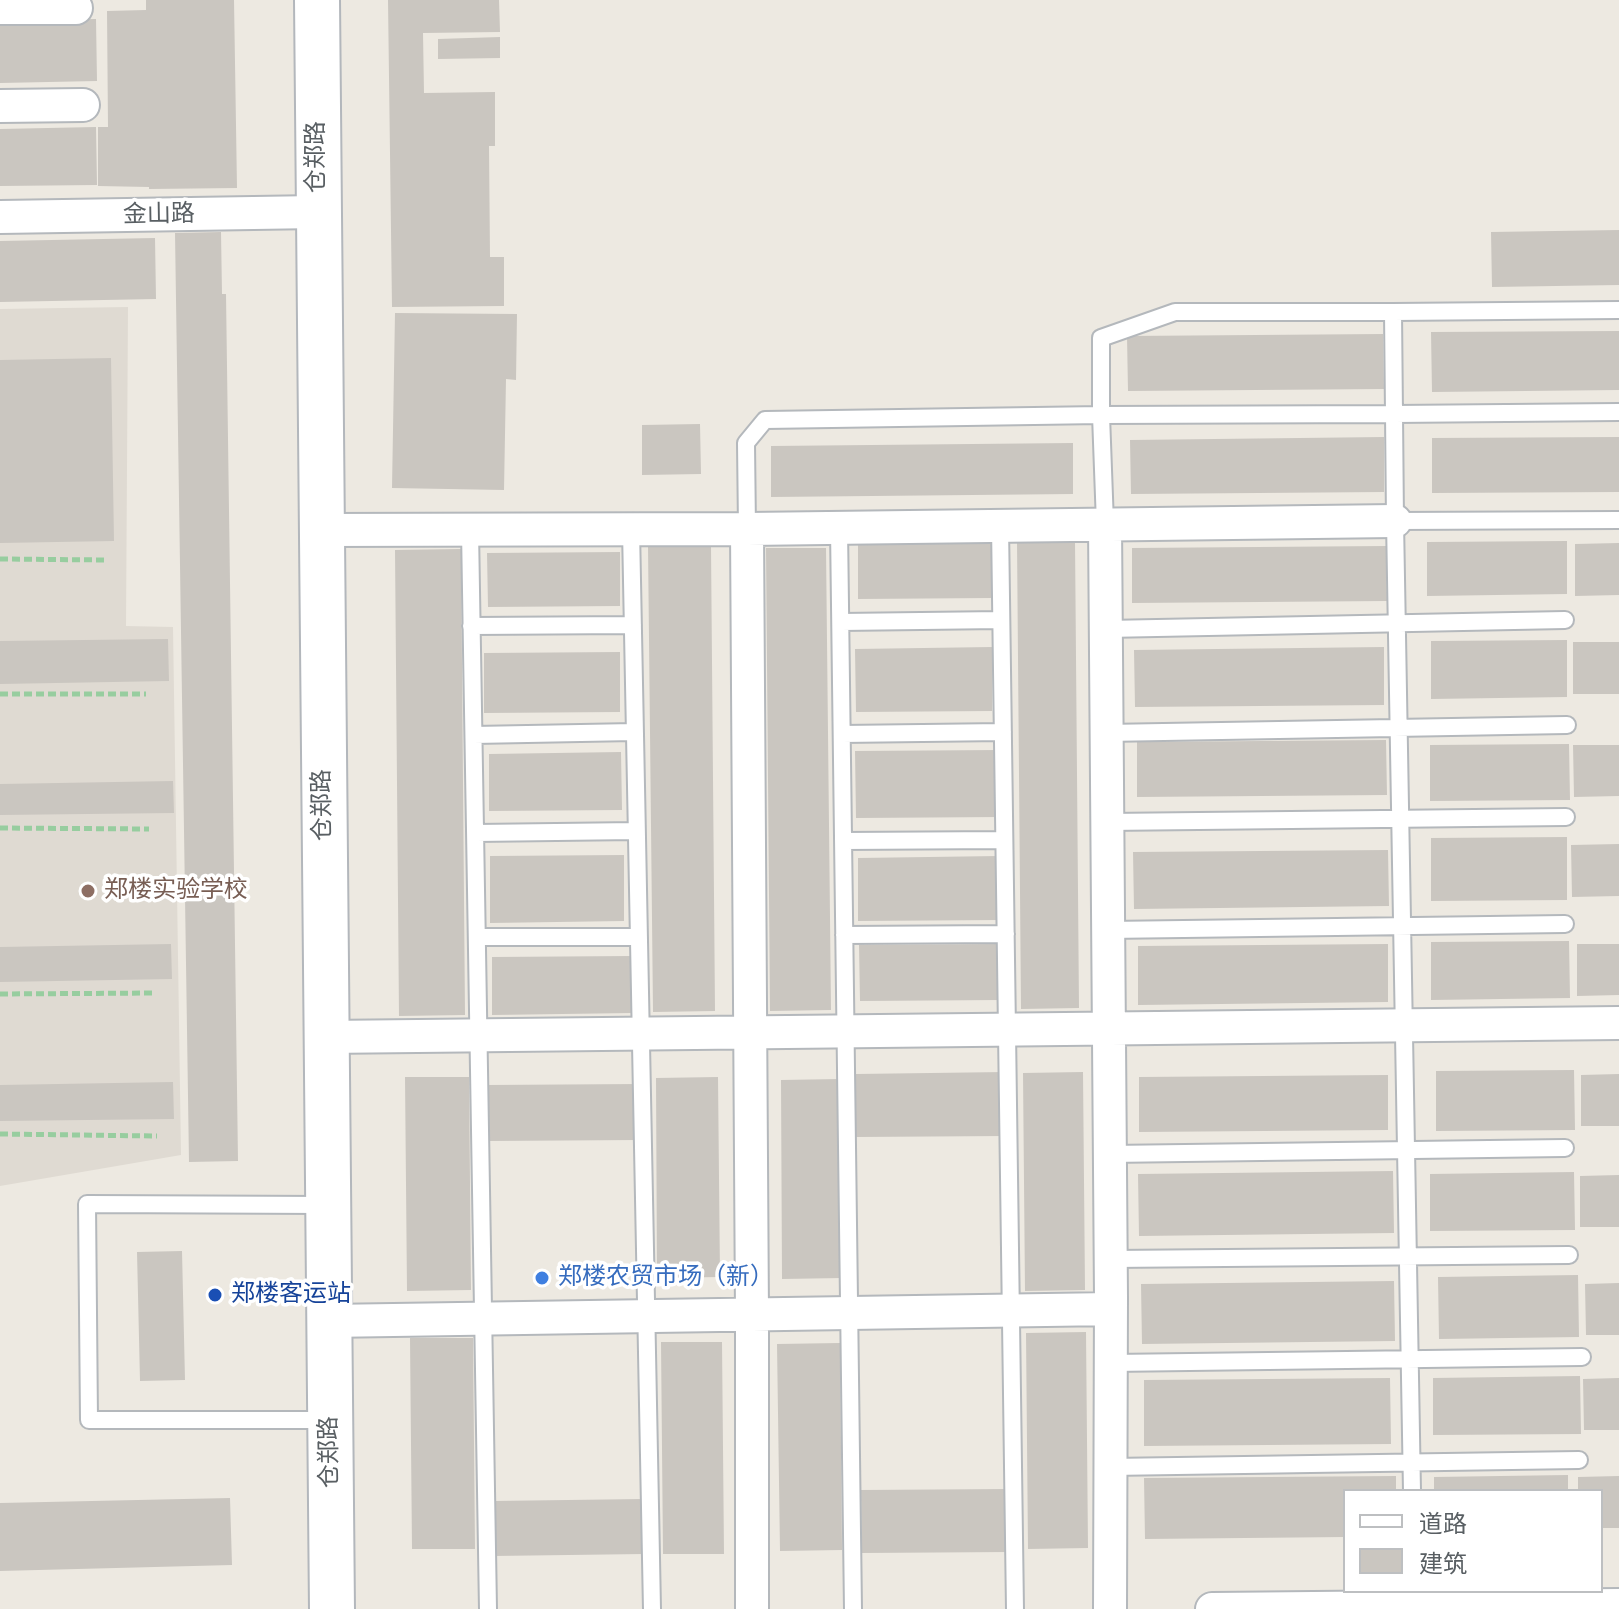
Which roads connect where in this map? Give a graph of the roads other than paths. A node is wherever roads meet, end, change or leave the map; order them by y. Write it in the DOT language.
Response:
graph roads {
  1 [pos="317,0"];
  2 [pos="0,8"];
  3 [pos="76,8"];
  4 [pos="83,105"];
  5 [pos="0,106"];
  6 [pos="317,212"];
  7 [pos="0,217"];
  8 [pos="1619,310"];
  9 [pos="1393,312"];
  10 [pos="1619,412"];
  11 [pos="1394,414"];
  12 [pos="1101,415"];
  13 [pos="1619,520"];
  14 [pos="1395,521"];
  15 [pos="1105,524"];
  16 [pos="1000,525"];
  17 [pos="839,528"];
  18 [pos="631,529"];
  19 [pos="747,529"];
  20 [pos="321,530"];
  21 [pos="470,530"];
  22 [pos="1001,620"];
  23 [pos="1565,620"];
  24 [pos="841,622"];
  25 [pos="1397,623"];
  26 [pos="633,625"];
  27 [pos="471,626"];
  28 [pos="1106,629"];
  29 [pos="1567,725"];
  30 [pos="1399,728"];
  31 [pos="634,732"];
  32 [pos="1003,732"];
  33 [pos="1106,733"];
  34 [pos="842,734"];
  35 [pos="474,735"];
  36 [pos="1566,817"];
  37 [pos="1400,819"];
  38 [pos="1107,822"];
  39 [pos="636,831"];
  40 [pos="476,833"];
  41 [pos="1004,840"];
  42 [pos="843,841"];
  43 [pos="1565,924"];
  44 [pos="1402,927"];
  45 [pos="1107,930"];
  46 [pos="1006,934"];
  47 [pos="844,935"];
  48 [pos="478,937"];
  49 [pos="639,937"];
  50 [pos="1619,1023"];
  51 [pos="1404,1024"];
  52 [pos="1107,1026"];
  53 [pos="1007,1028"];
  54 [pos="845,1030"];
  55 [pos="750,1031"];
  56 [pos="641,1033"];
  57 [pos="480,1035"];
  58 [pos="325,1037"];
  59 [pos="1565,1148"];
  60 [pos="1406,1150"];
  61 [pos="1109,1154"];
  62 [pos="327,1205"];
  63 [pos="1569,1255"];
  64 [pos="1408,1256"];
  65 [pos="1111,1259"];
  66 [pos="1111,1309"];
  67 [pos="1011,1311"];
  68 [pos="849,1313"];
  69 [pos="752,1315"];
  70 [pos="646,1316"];
  71 [pos="484,1319"];
  72 [pos="328,1321"];
  73 [pos="1582,1357"];
  74 [pos="1410,1359"];
  75 [pos="1111,1363"];
  76 [pos="330,1420"];
  77 [pos="1579,1460"];
  78 [pos="1412,1463"];
  79 [pos="1110,1467"];
  80 [pos="1412,1489"];
  81 [pos="1415,1602"];
  82 [pos="1619,1605"];
  83 [pos="332,1609"];
  84 [pos="488,1609"];
  85 [pos="652,1609"];
  86 [pos="752,1609"];
  87 [pos="853,1609"];
  88 [pos="1015,1609"];
  89 [pos="1110,1609"];
  90 [pos="1212,1609"];
  1 -- 6 [label="main road, 仓郑路"];
  2 -- 3 [label="street"];
  4 -- 5 [label="street"];
  6 -- 7 [label="street, 金山路"];
  6 -- 20 [label="main road, 仓郑路"];
  8 -- 9 [label="lane"];
  9 -- 11 [label="lane"];
  9 -- 12 [label="lane"];
  10 -- 11 [label="lane"];
  11 -- 12 [label="lane"];
  11 -- 14 [label="lane"];
  12 -- 15 [label="lane"];
  12 -- 19 [label="lane"];
  13 -- 14 [label="lane"];
  14 -- 15 [label="street"];
  14 -- 25 [label="lane"];
  15 -- 16 [label="street"];
  15 -- 28 [label="street"];
  16 -- 17 [label="street"];
  16 -- 22 [label="lane"];
  17 -- 19 [label="street"];
  17 -- 24 [label="lane"];
  18 -- 19 [label="street"];
  18 -- 21 [label="street"];
  18 -- 26 [label="lane"];
  19 -- 55 [label="street"];
  20 -- 21 [label="street"];
  20 -- 58 [label="main road, 仓郑路"];
  21 -- 27 [label="lane"];
  22 -- 24 [label="lane"];
  22 -- 32 [label="lane"];
  23 -- 25 [label="lane"];
  24 -- 34 [label="lane"];
  25 -- 28 [label="lane"];
  25 -- 30 [label="lane"];
  26 -- 27 [label="lane"];
  26 -- 31 [label="lane"];
  27 -- 35 [label="lane"];
  28 -- 33 [label="street"];
  29 -- 30 [label="lane"];
  30 -- 33 [label="lane"];
  30 -- 37 [label="lane"];
  31 -- 35 [label="lane"];
  31 -- 39 [label="lane"];
  32 -- 34 [label="lane"];
  32 -- 41 [label="lane"];
  33 -- 38 [label="street"];
  34 -- 42 [label="lane"];
  35 -- 40 [label="lane"];
  36 -- 37 [label="lane"];
  37 -- 38 [label="lane"];
  37 -- 44 [label="lane"];
  38 -- 45 [label="street"];
  39 -- 40 [label="lane"];
  39 -- 49 [label="lane"];
  40 -- 48 [label="lane"];
  41 -- 42 [label="lane"];
  41 -- 46 [label="lane"];
  42 -- 47 [label="lane"];
  43 -- 44 [label="lane"];
  44 -- 45 [label="lane"];
  44 -- 51 [label="lane"];
  45 -- 52 [label="street"];
  46 -- 47 [label="lane"];
  46 -- 53 [label="lane"];
  47 -- 54 [label="lane"];
  48 -- 49 [label="lane"];
  48 -- 57 [label="lane"];
  49 -- 56 [label="lane"];
  50 -- 51 [label="street"];
  51 -- 52 [label="street"];
  51 -- 60 [label="lane"];
  52 -- 53 [label="street"];
  52 -- 61 [label="street"];
  53 -- 54 [label="street"];
  53 -- 67 [label="lane"];
  54 -- 55 [label="street"];
  54 -- 68 [label="lane"];
  55 -- 56 [label="street"];
  55 -- 69 [label="street"];
  56 -- 57 [label="street"];
  56 -- 70 [label="lane"];
  57 -- 58 [label="street"];
  57 -- 71 [label="lane"];
  58 -- 62 [label="main road, 仓郑路"];
  59 -- 60 [label="lane"];
  60 -- 61 [label="lane"];
  60 -- 64 [label="lane"];
  61 -- 65 [label="street"];
  62 -- 72 [label="main road, 仓郑路"];
  62 -- 76 [label="lane"];
  63 -- 64 [label="lane"];
  64 -- 65 [label="lane"];
  64 -- 74 [label="lane"];
  65 -- 66 [label="street"];
  66 -- 67 [label="street"];
  66 -- 75 [label="street"];
  67 -- 68 [label="street"];
  67 -- 88 [label="lane"];
  68 -- 69 [label="street"];
  68 -- 87 [label="lane"];
  69 -- 70 [label="street"];
  69 -- 86 [label="street"];
  70 -- 71 [label="street"];
  70 -- 85 [label="lane"];
  71 -- 72 [label="street"];
  71 -- 84 [label="lane"];
  72 -- 76 [label="main road, 仓郑路"];
  73 -- 74 [label="lane"];
  74 -- 75 [label="lane"];
  74 -- 78 [label="lane"];
  75 -- 79 [label="street"];
  76 -- 83 [label="main road, 仓郑路"];
  77 -- 78 [label="lane"];
  78 -- 79 [label="lane"];
  78 -- 80 [label="lane"];
  79 -- 89 [label="street"];
  81 -- 82 [label="street"];
  81 -- 90 [label="street"];
}
